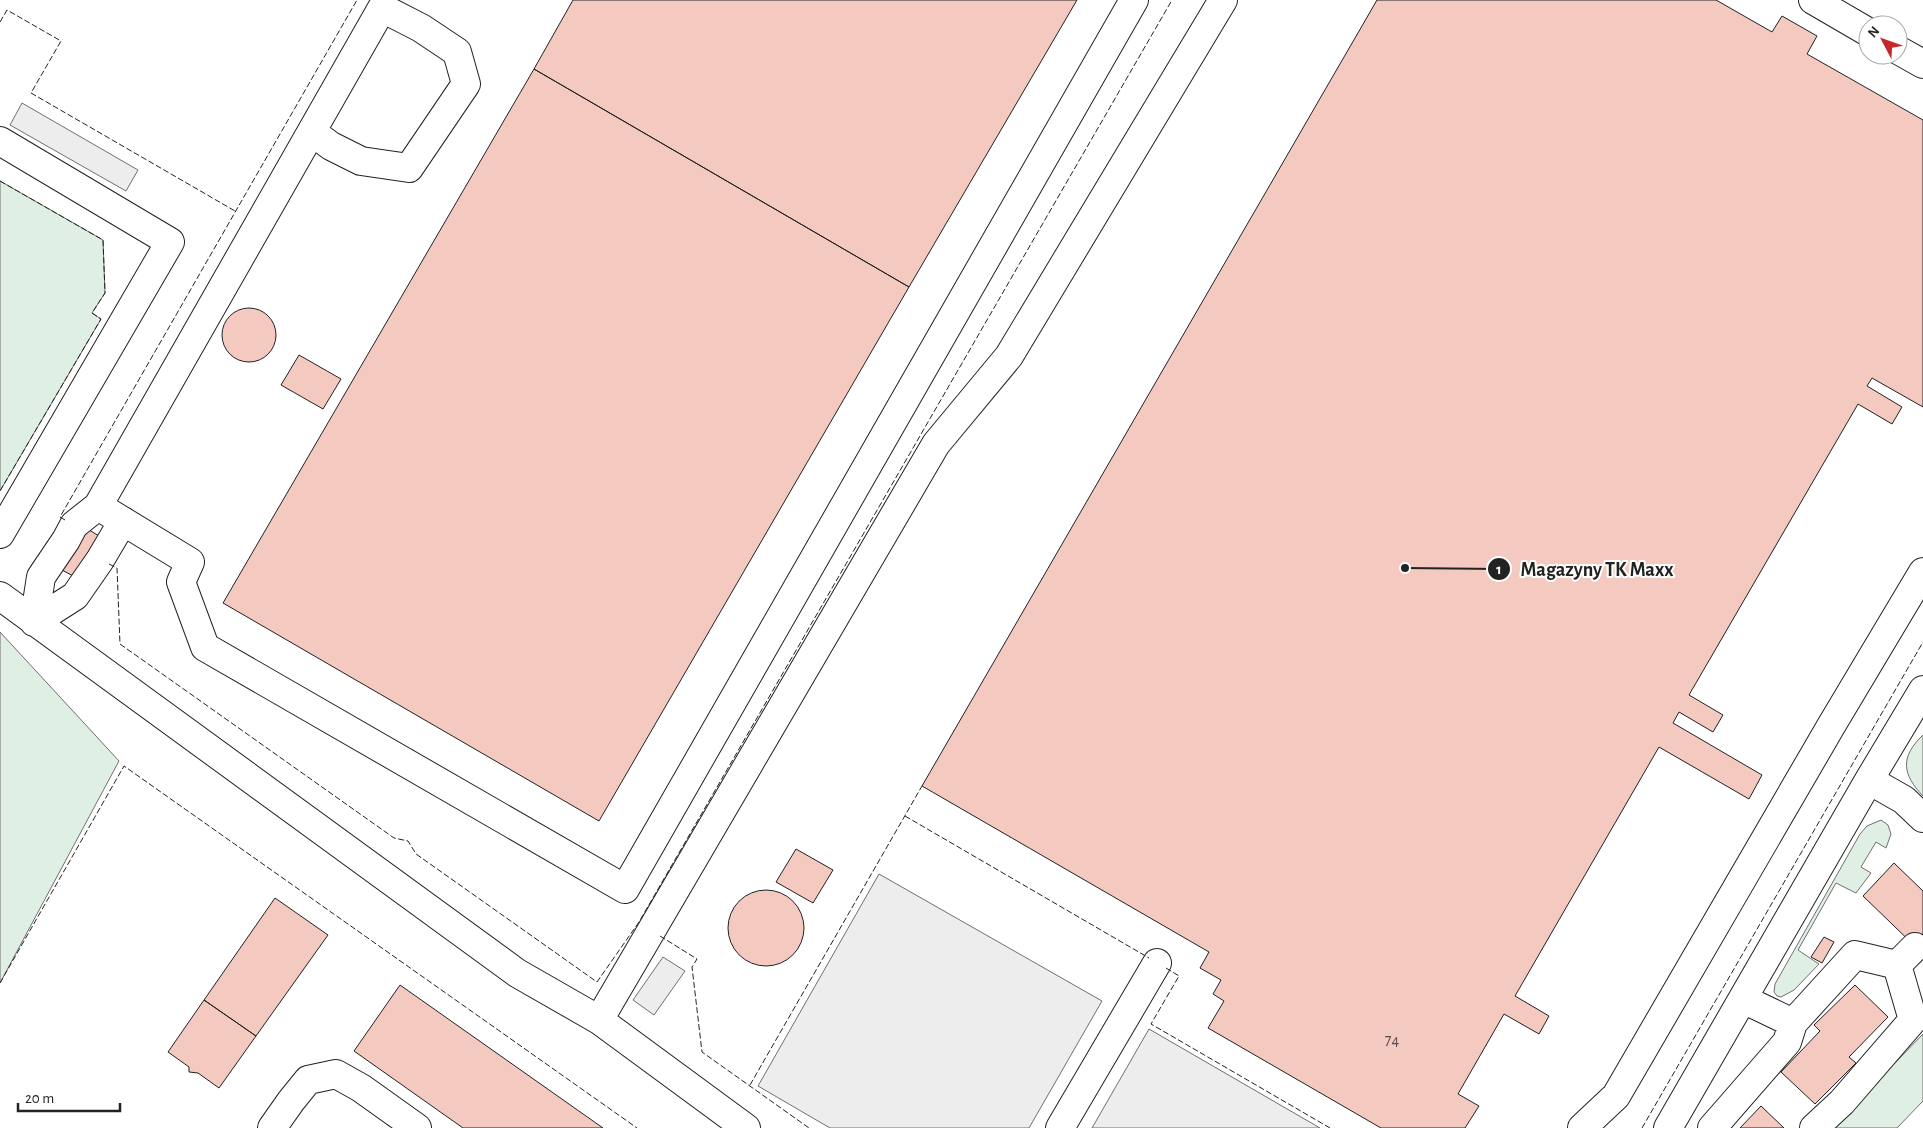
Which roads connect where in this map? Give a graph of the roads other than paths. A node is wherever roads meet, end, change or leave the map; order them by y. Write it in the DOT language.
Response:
graph roads {
  1 [pos="1134,0"];
  2 [pos="1223,0"];
  3 [pos="1813,0"];
  4 [pos="384,4"];
  5 [pos="1858,26"];
  6 [pos="1908,56"];
  7 [pos="1923,64"];
  8 [pos="312,132"];
  9 [pos="0,140"];
  10 [pos="98,506"];
  11 [pos="123,521"];
  12 [pos="0,534"];
  13 [pos="1923,572"];
  14 [pos="0,596"];
  15 [pos="34,622"];
  16 [pos="1923,690"];
  17 [pos="1869,780"];
  18 [pos="1923,818"];
  19 [pos="1157,963"];
  20 [pos="1743,999"];
  21 [pos="599,1020"];
  22 [pos="1793,1023"];
  23 [pos="1616,1096"];
  24 [pos="272,1128"];
  25 [pos="417,1128"];
  26 [pos="746,1128"];
  27 [pos="1060,1128"];
  28 [pos="1582,1128"];
  29 [pos="1610,1128"];
  30 [pos="1668,1128"];
  31 [pos="1712,1128"];
  32 [pos="1814,1128"];
  1 -- 11 [label="street"];
  2 -- 21 [label="street"];
  3 -- 5 [label="street"];
  4 -- 8 [label="street"];
  4 -- 8 [label="street"];
  6 -- 7 [label="street"];
  8 -- 10 [label="street"];
  9 -- 12 [label="street"];
  10 -- 11 [label="street"];
  10 -- 15 [label="street"];
  11 -- 15 [label="street"];
  13 -- 23 [label="street"];
  14 -- 15 [label="street"];
  15 -- 21 [label="street"];
  16 -- 17 [label="street"];
  17 -- 18 [label="street"];
  17 -- 20 [label="street"];
  19 -- 27 [label="street"];
  20 -- 22 [label="street"];
  20 -- 30 [label="street"];
  21 -- 26 [label="street"];
  22 -- 31 [label="street"];
  22 -- 32 [label="street"];
  23 -- 28 [label="street"];
  23 -- 29 [label="street"];
  24 -- 25 [label="street"];
}
